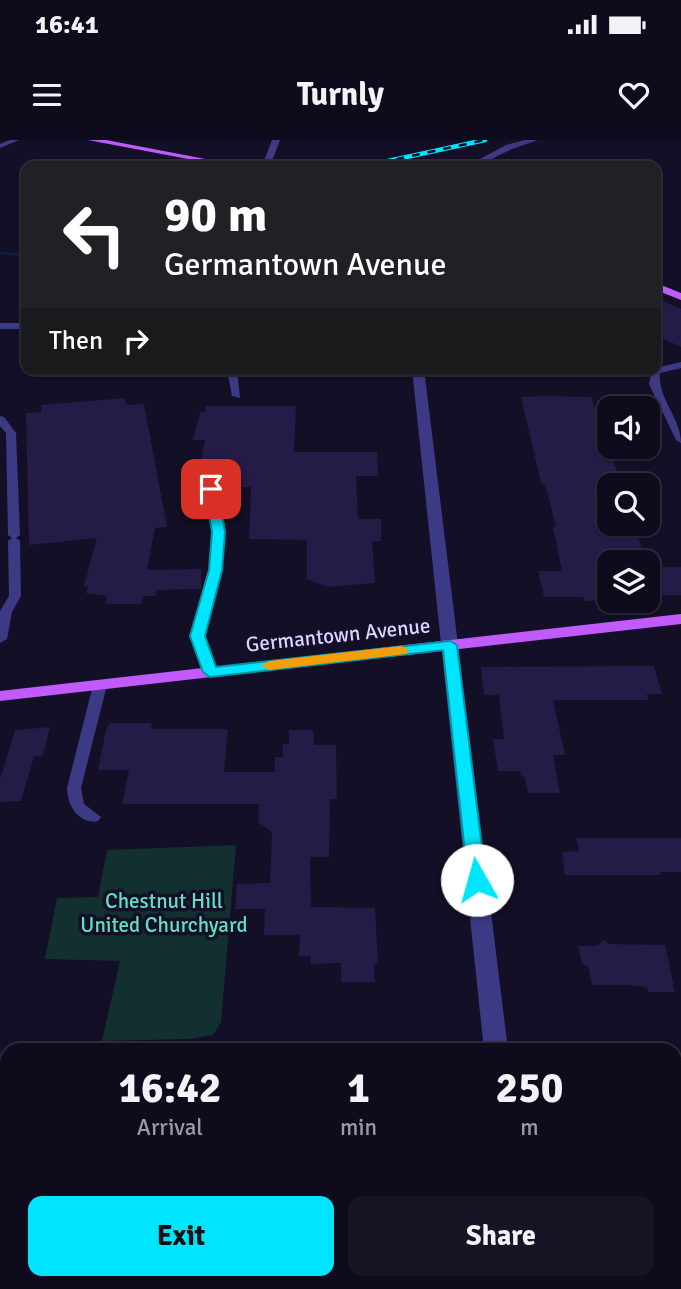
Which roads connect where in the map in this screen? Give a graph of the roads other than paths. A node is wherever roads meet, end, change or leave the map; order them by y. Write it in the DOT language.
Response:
graph roads {
  1 [pos="16,140"];
  2 [pos="92,140"];
  3 [pos="276,140"];
  4 [pos="534,140"];
  5 [pos="0,146"];
  6 [pos="210,161"];
  7 [pos="268,161"];
  8 [pos="481,161"];
  9 [pos="661,288"];
  10 [pos="681,297"];
  11 [pos="0,326"];
  12 [pos="21,326"];
  13 [pos="681,365"];
  14 [pos="661,370"];
  15 [pos="233,375"];
  16 [pos="419,375"];
  17 [pos="655,375"];
  18 [pos="237,396"];
  19 [pos="0,419"];
  20 [pos="681,440"];
  21 [pos="0,450"];
  22 [pos="12,456"];
  23 [pos="211,489"];
  24 [pos="681,619"];
  25 [pos="0,636"];
  26 [pos="450,645"];
  27 [pos="210,672"];
  28 [pos="100,685"];
  29 [pos="0,696"];
  30 [pos="93,817"];
  31 [pos="495,1043"];
  1 -- 5 [label="lane"];
  2 -- 6 [label="main road"];
  3 -- 7 [label="street"];
  4 -- 8 [label="street"];
  9 -- 10 [label="main road"];
  11 -- 12 [label="street"];
  13 -- 14 [label="lane"];
  15 -- 18 [label="lane"];
  16 -- 26 [label="street"];
  17 -- 20 [label="lane"];
  19 -- 22 [label="lane"];
  21 -- 22 [label="lane"];
  22 -- 25 [label="lane"];
  23 -- 27 [label="lane"];
  24 -- 26 [label="main road, Germantown Avenue"];
  26 -- 27 [label="main road, Germantown Avenue"];
  26 -- 31 [label="street"];
  27 -- 28 [label="main road, Germantown Avenue"];
  28 -- 29 [label="main road, Germantown Avenue"];
  28 -- 30 [label="lane"];
}
